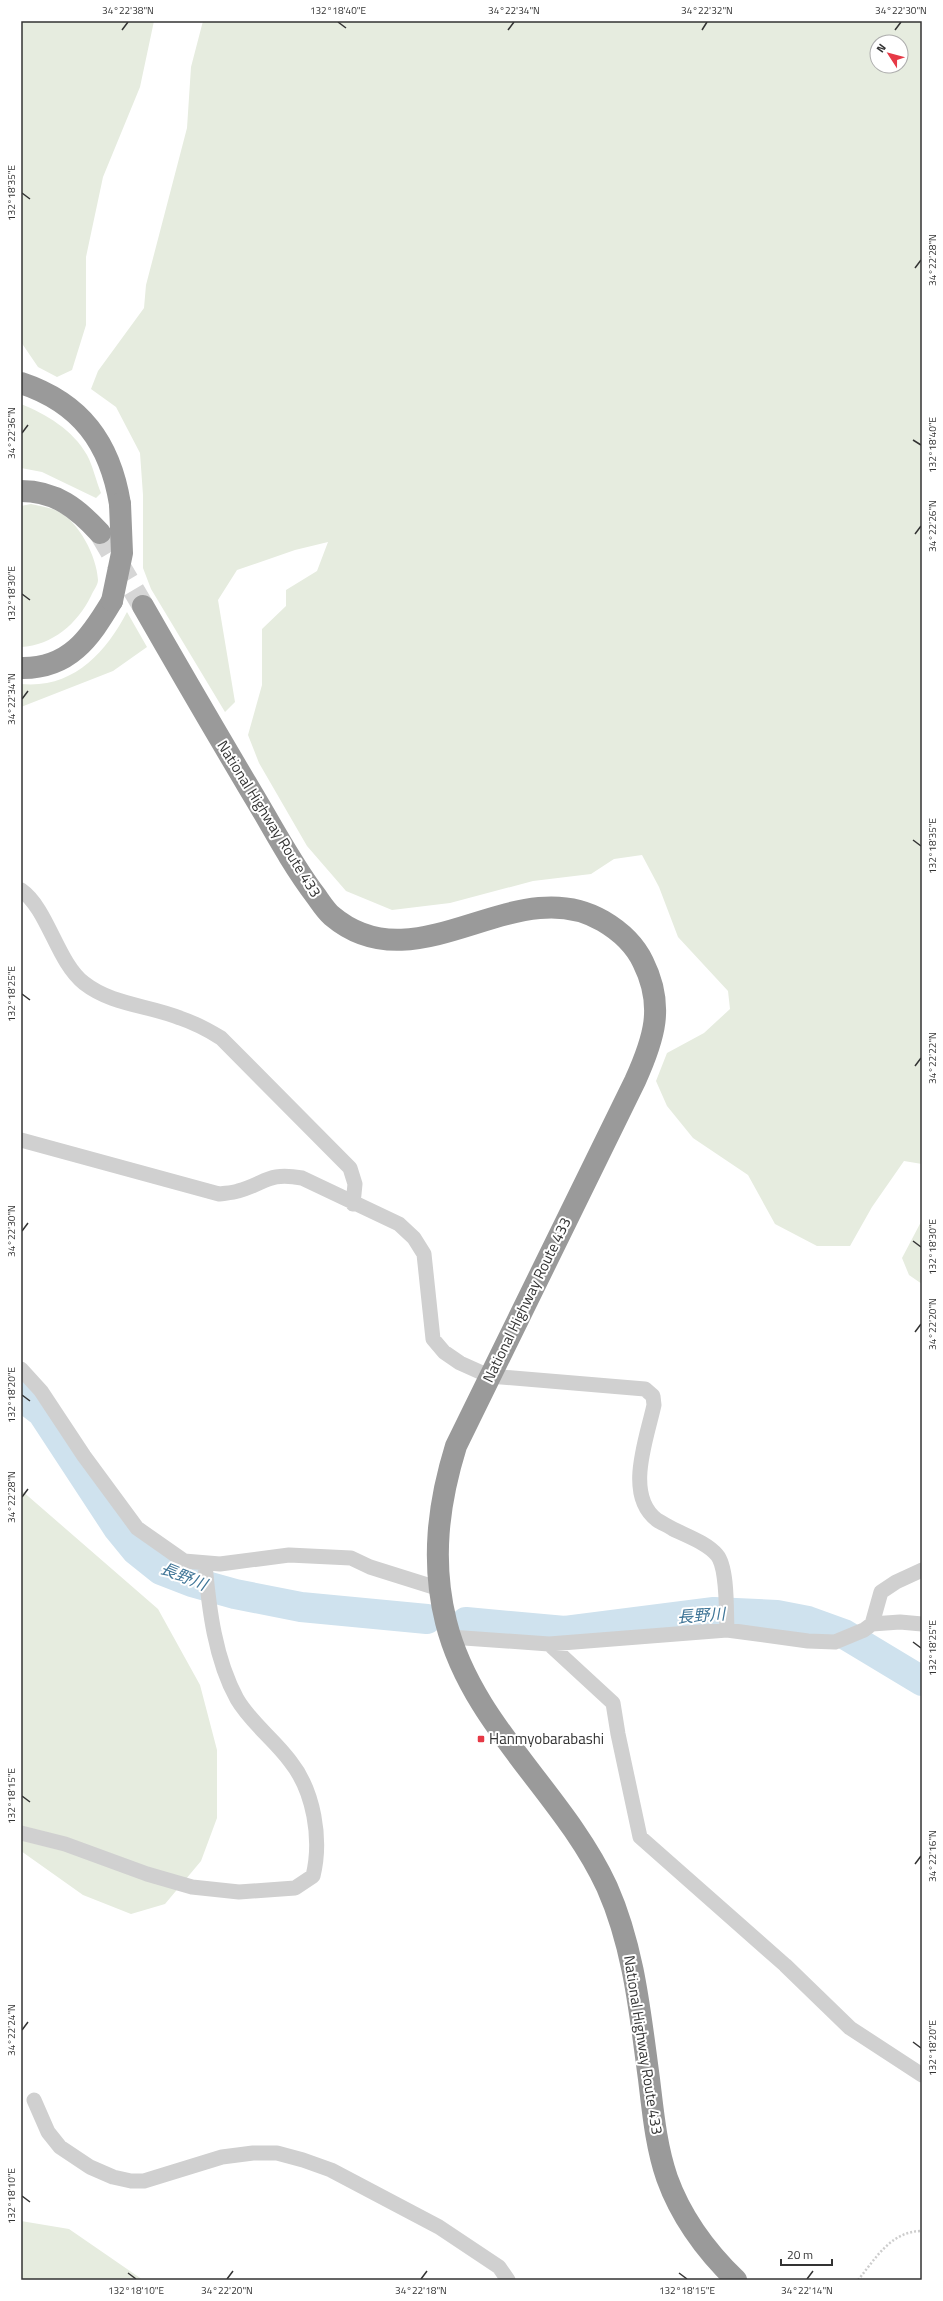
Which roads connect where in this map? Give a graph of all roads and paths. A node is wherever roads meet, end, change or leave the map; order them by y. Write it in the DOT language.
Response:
graph roads {
  1 [pos="21,383"];
  2 [pos="21,491"];
  3 [pos="100,533"];
  4 [pos="142,606"];
  5 [pos="21,668"];
  6 [pos="21,890"];
  7 [pos="21,1140"];
  8 [pos="353,1204"];
  9 [pos="21,1369"];
  10 [pos="489,1376"];
  11 [pos="205,1564"];
  12 [pos="922,1570"];
  13 [pos="440,1589"];
  14 [pos="922,1624"];
  15 [pos="868,1627"];
  16 [pos="727,1630"];
  17 [pos="450,1637"];
  18 [pos="549,1644"];
  19 [pos="21,1833"];
  20 [pos="922,2074"];
  21 [pos="34,2100"];
  22 [pos="922,2231"];
  23 [pos="508,2280"];
  24 [pos="736,2280"];
  25 [pos="858,2280"];
  1 -- 5 [label="highway, bridge"];
  2 -- 3 [label="highway"];
  4 -- 10 [label="highway, National Highway Route 433"];
  6 -- 8 [label="street"];
  7 -- 8 [label="street"];
  8 -- 10 [label="street"];
  9 -- 11 [label="street"];
  10 -- 13 [label="highway, National Highway Route 433"];
  10 -- 16 [label="street"];
  11 -- 13 [label="street"];
  11 -- 19 [label="street"];
  12 -- 15 [label="street"];
  13 -- 17 [label="highway, National Highway Route 433"];
  14 -- 15 [label="street"];
  15 -- 16 [label="street"];
  16 -- 18 [label="street"];
  17 -- 18 [label="street"];
  17 -- 24 [label="highway, National Highway Route 433"];
  18 -- 20 [label="street"];
  21 -- 23 [label="street"];
  22 -- 25 [label="path"];
}
